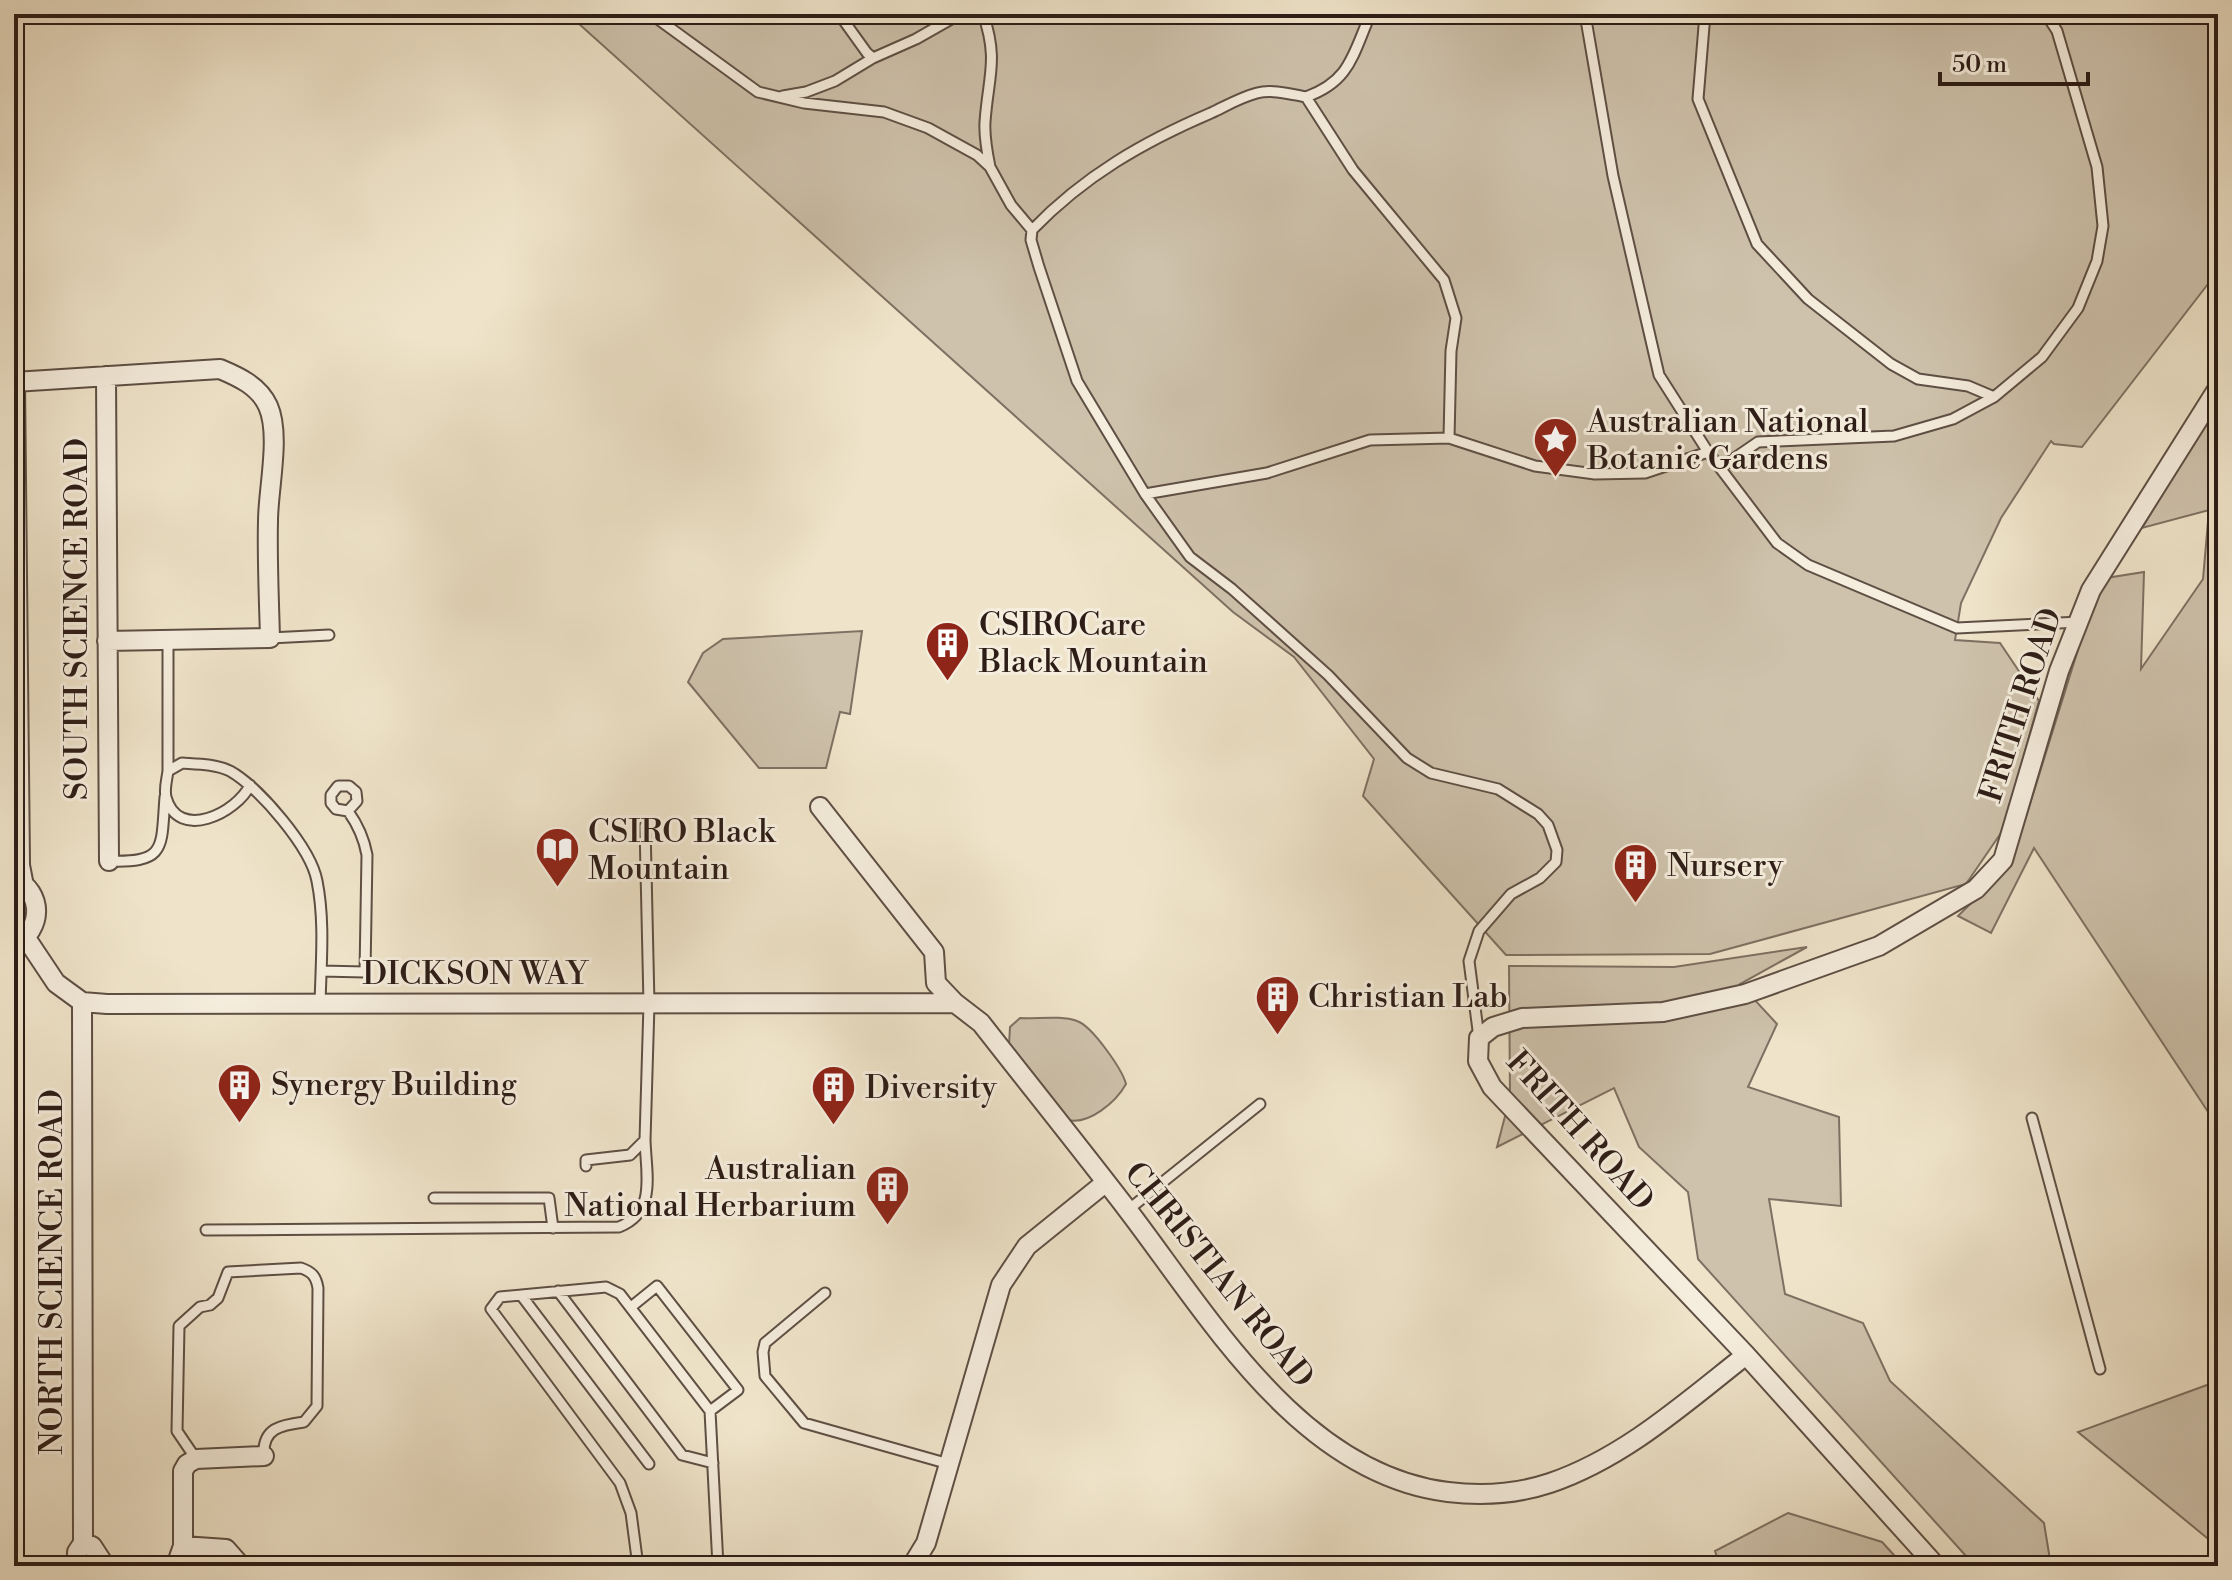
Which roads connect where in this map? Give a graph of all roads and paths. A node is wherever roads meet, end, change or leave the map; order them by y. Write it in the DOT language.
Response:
graph roads {
  1 [pos="651,14"];
  2 [pos="839,14"];
  3 [pos="960,14"];
  4 [pos="983,14"];
  5 [pos="1368,14"];
  6 [pos="1585,14"];
  7 [pos="1705,14"];
  8 [pos="2046,14"];
  9 [pos="873,58"];
  10 [pos="778,97"];
  11 [pos="1306,97"];
  12 [pos="990,167"];
  13 [pos="1032,230"];
  14 [pos="106,376"];
  15 [pos="16,382"];
  16 [pos="2218,388"];
  17 [pos="1994,397"];
  18 [pos="1449,438"];
  19 [pos="1708,452"];
  20 [pos="1720,468"];
  21 [pos="1145,494"];
  22 [pos="2080,622"];
  23 [pos="329,635"];
  24 [pos="270,638"];
  25 [pos="168,640"];
  26 [pos="107,641"];
  27 [pos="168,771"];
  28 [pos="250,785"];
  29 [pos="165,794"];
  30 [pos="820,807"];
  31 [pos="348,811"];
  32 [pos="645,826"];
  33 [pos="109,861"];
  34 [pos="20,882"];
  35 [pos="20,942"];
  36 [pos="321,971"];
  37 [pos="82,1002"];
  38 [pos="955,1003"];
  39 [pos="320,1004"];
  40 [pos="649,1004"];
  41 [pos="1479,1038"];
  42 [pos="1260,1104"];
  43 [pos="2032,1118"];
  44 [pos="645,1140"];
  45 [pos="586,1166"];
  46 [pos="1105,1183"];
  47 [pos="434,1198"];
  48 [pos="1128,1210"];
  49 [pos="553,1228"];
  50 [pos="206,1230"];
  51 [pos="558,1291"];
  52 [pos="825,1293"];
  53 [pos="521,1295"];
  54 [pos="631,1307"];
  55 [pos="1746,1355"];
  56 [pos="2100,1369"];
  57 [pos="710,1411"];
  58 [pos="264,1456"];
  59 [pos="196,1459"];
  60 [pos="713,1463"];
  61 [pos="649,1464"];
  62 [pos="949,1464"];
  63 [pos="83,1543"];
  64 [pos="183,1546"];
  65 [pos="77,1566"];
  66 [pos="105,1566"];
  67 [pos="176,1566"];
  68 [pos="241,1566"];
  69 [pos="638,1566"];
  70 [pos="718,1566"];
  71 [pos="912,1566"];
  72 [pos="1936,1566"];
  1 -- 10 [label="lane"];
  2 -- 9 [label="lane"];
  3 -- 9 [label="lane"];
  4 -- 12 [label="lane"];
  5 -- 11 [label="lane"];
  6 -- 19 [label="lane"];
  7 -- 17 [label="lane"];
  8 -- 17 [label="lane"];
  9 -- 10 [label="lane"];
  10 -- 12 [label="lane"];
  11 -- 13 [label="lane"];
  11 -- 18 [label="lane"];
  12 -- 13 [label="lane"];
  13 -- 21 [label="lane"];
  14 -- 15 [label="street"];
  14 -- 24 [label="street"];
  14 -- 26 [label="street, SOUTH SCIENCE ROAD"];
  15 -- 34 [label="street"];
  16 -- 22 [label="street, FRITH ROAD"];
  17 -- 20 [label="lane"];
  18 -- 19 [label="lane"];
  18 -- 21 [label="lane"];
  19 -- 20 [label="lane"];
  20 -- 22 [label="lane"];
  21 -- 41 [label="lane"];
  22 -- 41 [label="street, FRITH ROAD"];
  23 -- 24 [label="lane"];
  24 -- 25 [label="street"];
  25 -- 26 [label="street"];
  25 -- 27 [label="lane"];
  26 -- 33 [label="street, SOUTH SCIENCE ROAD"];
  27 -- 28 [label="lane"];
  27 -- 29 [label="lane"];
  28 -- 29 [label="lane"];
  28 -- 36 [label="lane"];
  29 -- 33 [label="lane"];
  30 -- 38 [label="street, CHRISTIAN ROAD"];
  31 -- 36 [label="lane"];
  32 -- 40 [label="lane"];
  34 -- 35 [label="street"];
  35 -- 37 [label="street"];
  36 -- 39 [label="lane"];
  37 -- 39 [label="street, DICKSON WAY"];
  37 -- 63 [label="street, NORTH SCIENCE ROAD"];
  38 -- 40 [label="street, DICKSON WAY"];
  38 -- 46 [label="street, CHRISTIAN ROAD"];
  39 -- 40 [label="street, DICKSON WAY"];
  40 -- 44 [label="lane"];
  41 -- 55 [label="street, FRITH ROAD"];
  42 -- 48 [label="lane"];
  43 -- 56 [label="lane"];
  44 -- 45 [label="lane"];
  44 -- 49 [label="lane"];
  46 -- 48 [label="street, CHRISTIAN ROAD"];
  46 -- 62 [label="street"];
  47 -- 49 [label="lane"];
  48 -- 55 [label="street, CHRISTIAN ROAD"];
  49 -- 50 [label="lane"];
  51 -- 53 [label="lane"];
  51 -- 54 [label="lane"];
  51 -- 60 [label="lane"];
  52 -- 62 [label="lane"];
  53 -- 61 [label="lane"];
  53 -- 69 [label="lane"];
  54 -- 57 [label="lane"];
  54 -- 57 [label="lane"];
  55 -- 72 [label="street, FRITH ROAD"];
  57 -- 60 [label="lane"];
  58 -- 59 [label="street"];
  58 -- 59 [label="lane"];
  59 -- 64 [label="street"];
  60 -- 70 [label="lane"];
  62 -- 71 [label="street"];
  63 -- 65 [label="street, NORTH SCIENCE ROAD"];
  63 -- 66 [label="street"];
  64 -- 67 [label="street"];
  64 -- 68 [label="street"];
}
